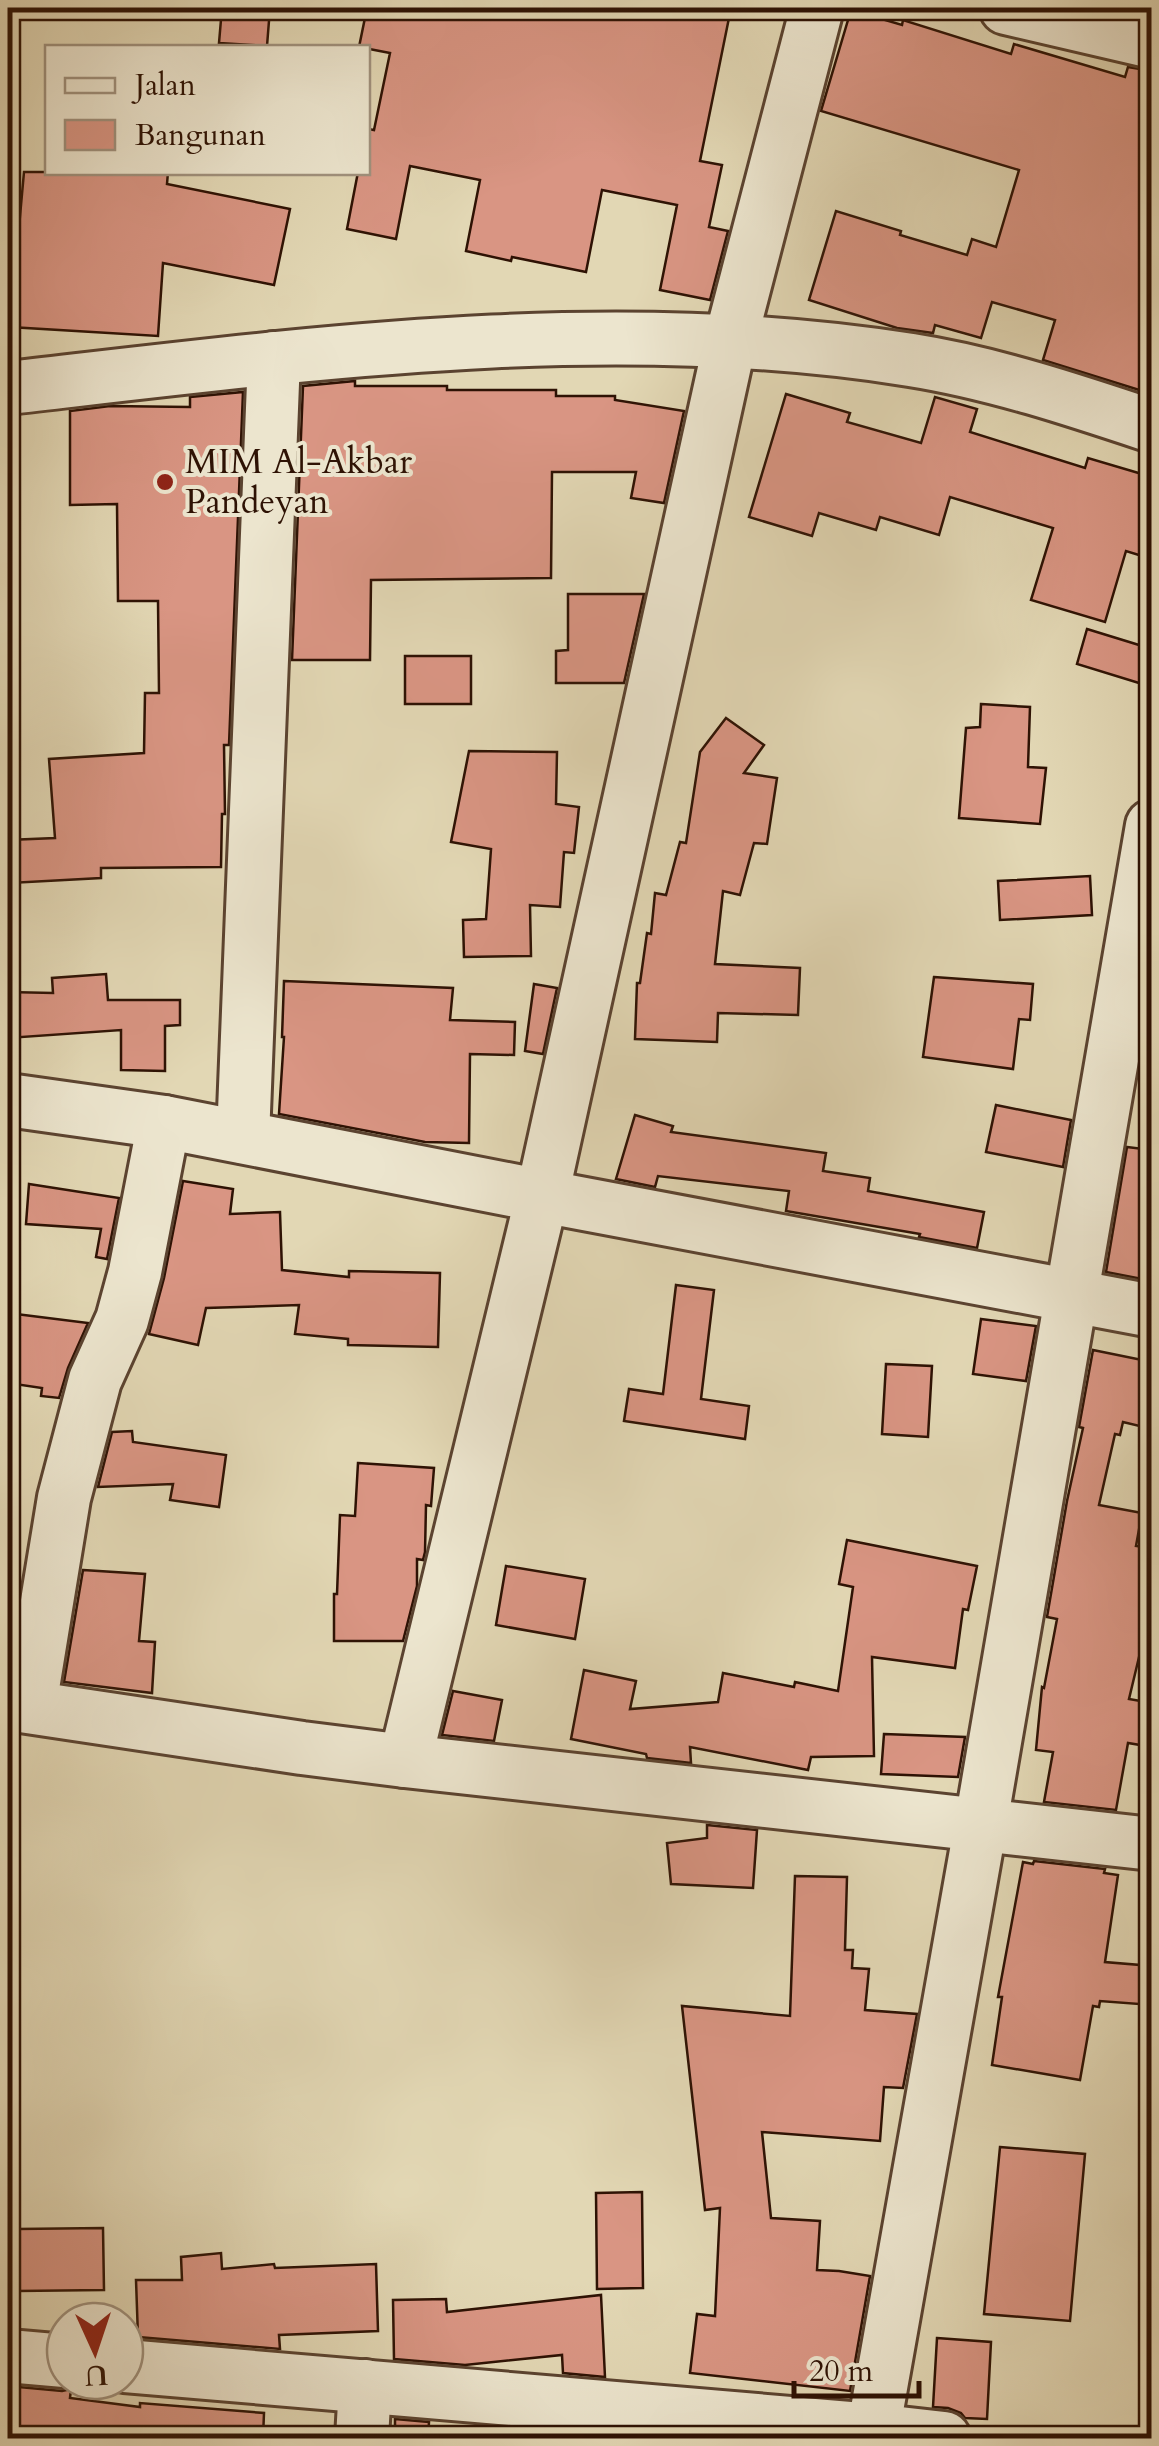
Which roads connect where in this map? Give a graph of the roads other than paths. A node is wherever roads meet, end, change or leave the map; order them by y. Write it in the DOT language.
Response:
graph roads {
  1 [pos="818,8"];
  2 [pos="1006,8"];
  3 [pos="1152,42"];
  4 [pos="730,342"];
  5 [pos="274,358"];
  6 [pos="8,388"];
  7 [pos="1152,426"];
  8 [pos="1152,826"];
  9 [pos="8,1100"];
  10 [pos="164,1122"];
  11 [pos="242,1137"];
  12 [pos="542,1196"];
  13 [pos="1072,1296"];
  14 [pos="1152,1311"];
  15 [pos="19,1705"];
  16 [pos="405,1761"];
  17 [pos="981,1824"];
  18 [pos="1152,1844"];
  19 [pos="8,2356"];
  20 [pos="45,2359"];
  21 [pos="145,2368"];
  22 [pos="365,2386"];
  23 [pos="872,2434"];
  24 [pos="362,2438"];
  25 [pos="944,2438"];
  1 -- 4 [label="street"];
  2 -- 3 [label="street"];
  4 -- 5 [label="street"];
  4 -- 7 [label="street"];
  4 -- 12 [label="street"];
  5 -- 6 [label="street"];
  5 -- 11 [label="street"];
  8 -- 13 [label="street"];
  9 -- 10 [label="street"];
  10 -- 11 [label="street"];
  10 -- 15 [label="street"];
  11 -- 12 [label="street"];
  12 -- 13 [label="street"];
  12 -- 16 [label="street"];
  13 -- 14 [label="street"];
  13 -- 17 [label="street"];
  15 -- 16 [label="street"];
  16 -- 17 [label="street"];
  17 -- 18 [label="street"];
  17 -- 23 [label="street"];
  19 -- 20 [label="street"];
  21 -- 22 [label="street"];
  22 -- 23 [label="street"];
  22 -- 24 [label="street"];
  23 -- 25 [label="street"];
}
